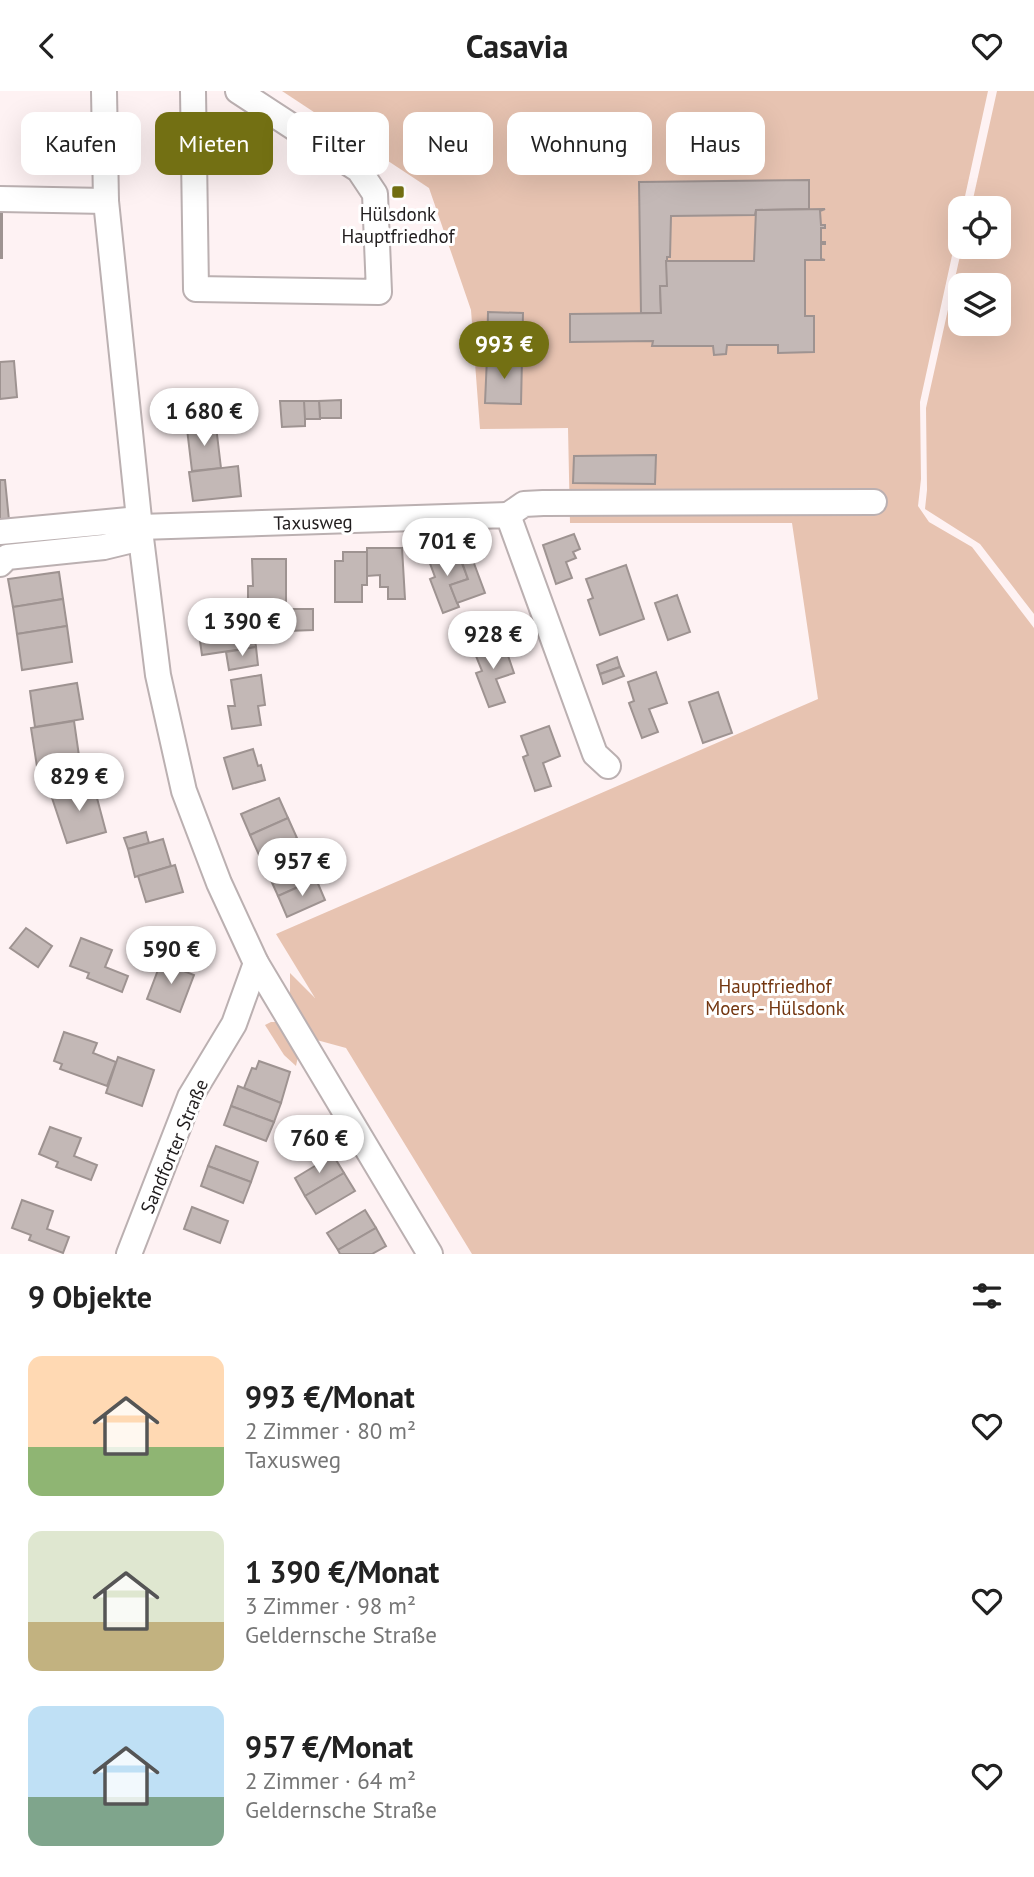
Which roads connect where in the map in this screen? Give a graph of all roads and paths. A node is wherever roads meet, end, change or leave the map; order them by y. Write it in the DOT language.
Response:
graph roads {
  1 [pos="104,91"];
  2 [pos="193,91"];
  3 [pos="238,91"];
  4 [pos="0,199"];
  5 [pos="106,201"];
  6 [pos="874,502"];
  7 [pos="508,515"];
  8 [pos="140,528"];
  9 [pos="0,532"];
  10 [pos="0,563"];
  11 [pos="608,766"];
  12 [pos="256,963"];
  13 [pos="129,1254"];
  14 [pos="430,1254"];
  1 -- 5 [label="street"];
  2 -- 3 [label="street"];
  4 -- 5 [label="street"];
  5 -- 8 [label="street"];
  6 -- 7 [label="street, Taxusweg"];
  7 -- 8 [label="street, Taxusweg"];
  7 -- 11 [label="street"];
  8 -- 9 [label="street"];
  8 -- 10 [label="street"];
  8 -- 12 [label="street"];
  12 -- 13 [label="street, Sandforter Straße"];
  12 -- 14 [label="street"];
}
